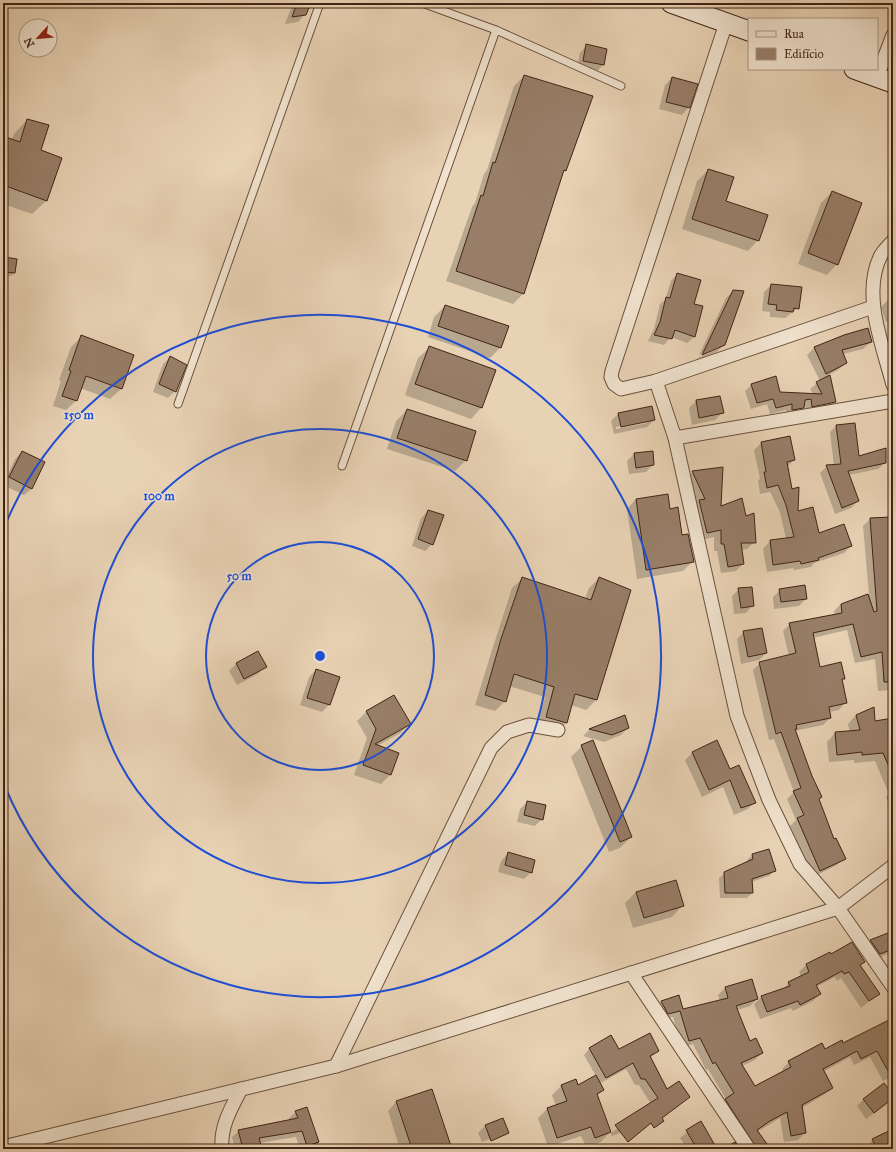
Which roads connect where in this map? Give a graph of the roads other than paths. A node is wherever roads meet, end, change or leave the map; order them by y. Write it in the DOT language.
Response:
graph roads {
  1 [pos="320,3"];
  2 [pos="422,3"];
  3 [pos="671,3"];
  4 [pos="726,23"];
  5 [pos="496,30"];
  6 [pos="748,31"];
  7 [pos="893,35"];
  8 [pos="857,70"];
  9 [pos="885,80"];
  10 [pos="621,86"];
  11 [pos="893,241"];
  12 [pos="874,306"];
  13 [pos="656,381"];
  14 [pos="893,385"];
  15 [pos="893,401"];
  16 [pos="178,404"];
  17 [pos="675,438"];
  18 [pos="342,466"];
  19 [pos="558,730"];
  20 [pos="893,866"];
  21 [pos="838,908"];
  22 [pos="631,973"];
  23 [pos="893,987"];
  24 [pos="336,1066"];
  25 [pos="241,1089"];
  26 [pos="11,1147"];
  27 [pos="222,1149"];
  28 [pos="749,1149"];
  1 -- 16 [label="lane"];
  2 -- 5 [label="lane"];
  3 -- 4 [label="main road"];
  4 -- 6 [label="main road"];
  4 -- 13 [label="street"];
  5 -- 10 [label="lane"];
  5 -- 18 [label="lane"];
  7 -- 9 [label="street"];
  8 -- 9 [label="main road"];
  11 -- 12 [label="street"];
  12 -- 13 [label="street"];
  12 -- 14 [label="street"];
  13 -- 17 [label="street"];
  15 -- 17 [label="street"];
  17 -- 21 [label="street"];
  19 -- 24 [label="street"];
  20 -- 21 [label="street"];
  21 -- 22 [label="street"];
  21 -- 23 [label="street"];
  22 -- 24 [label="street"];
  22 -- 28 [label="street"];
  24 -- 25 [label="street"];
  25 -- 26 [label="street"];
  25 -- 27 [label="street"];
}
